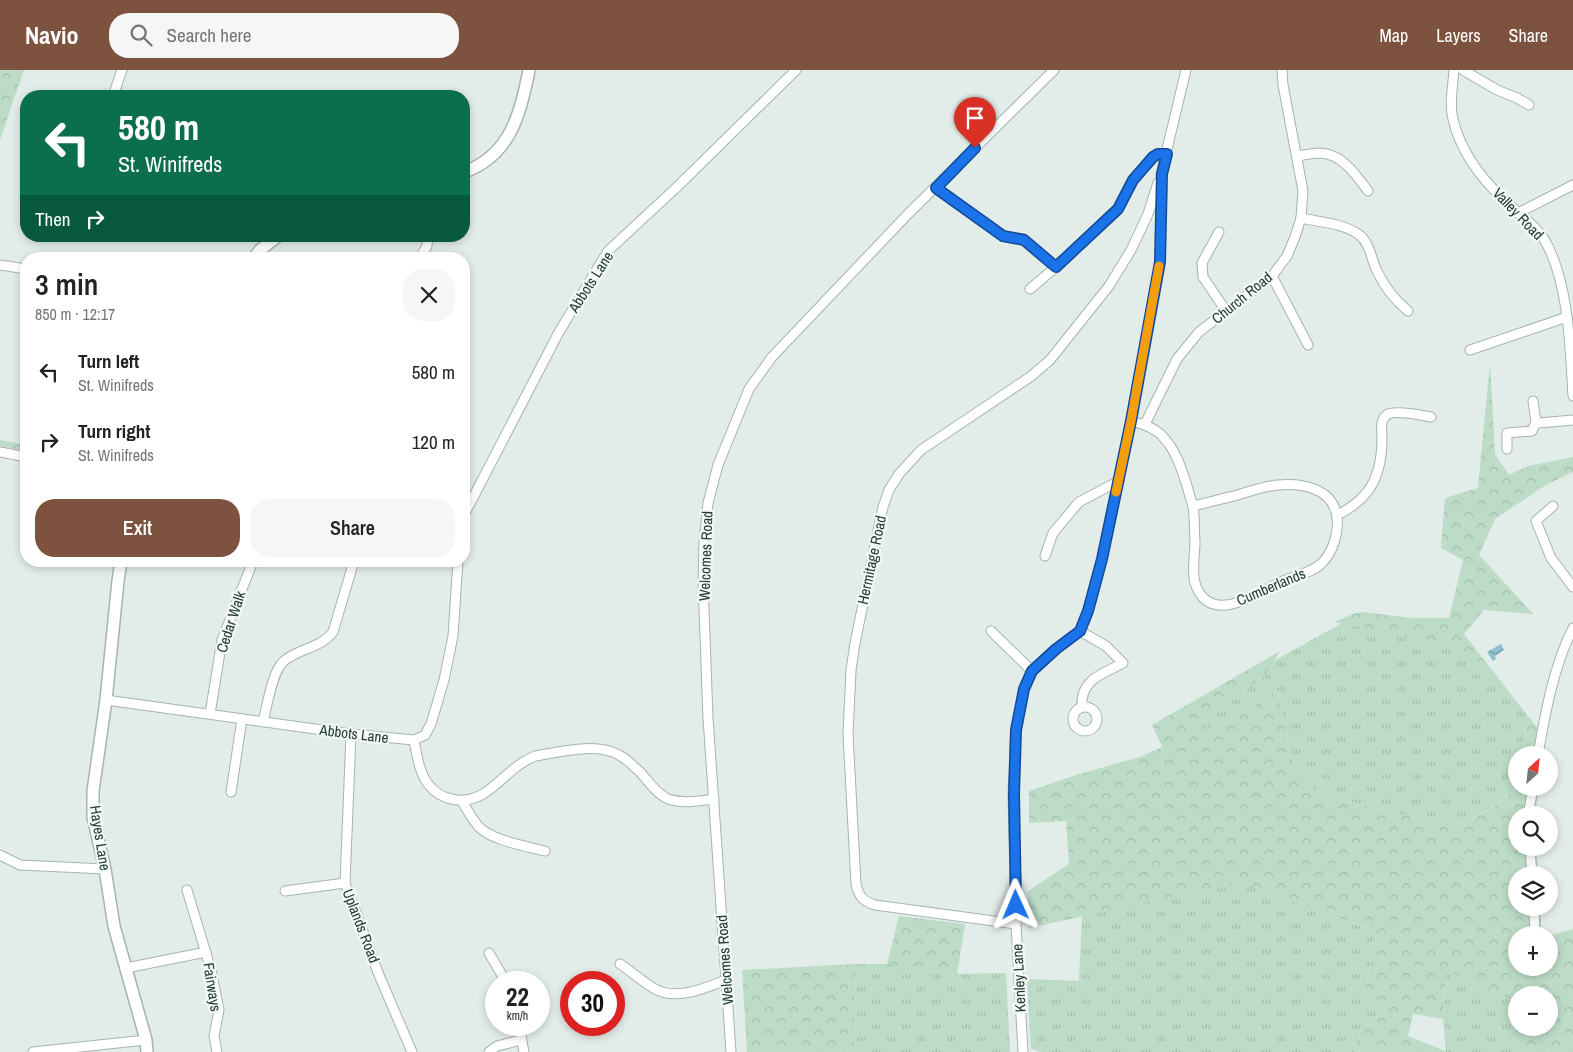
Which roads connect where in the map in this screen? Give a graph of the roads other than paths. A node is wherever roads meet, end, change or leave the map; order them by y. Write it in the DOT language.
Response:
graph roads {
  1 [pos="122,70"];
  2 [pos="529,70"];
  3 [pos="796,70"];
  4 [pos="1054,70"];
  5 [pos="1186,70"];
  6 [pos="1282,70"];
  7 [pos="1454,70"];
  8 [pos="1463,70"];
  9 [pos="116,90"];
  10 [pos="1529,105"];
  11 [pos="1167,154"];
  12 [pos="1297,156"];
  13 [pos="470,169"];
  14 [pos="1162,174"];
  15 [pos="1573,185"];
  16 [pos="936,188"];
  17 [pos="1368,191"];
  18 [pos="1518,213"];
  19 [pos="1302,218"];
  20 [pos="1218,232"];
  21 [pos="270,242"];
  22 [pos="258,252"];
  23 [pos="0,265"];
  24 [pos="1056,267"];
  25 [pos="20,269"];
  26 [pos="1272,276"];
  27 [pos="1030,289"];
  28 [pos="1226,311"];
  29 [pos="1408,311"];
  30 [pos="1567,317"];
  31 [pos="1308,345"];
  32 [pos="1470,350"];
  33 [pos="1573,394"];
  34 [pos="1533,401"];
  35 [pos="1431,416"];
  36 [pos="1573,420"];
  37 [pos="1131,421"];
  38 [pos="1536,422"];
  39 [pos="1145,424"];
  40 [pos="1507,449"];
  41 [pos="0,452"];
  42 [pos="20,456"];
  43 [pos="1119,481"];
  44 [pos="470,503"];
  45 [pos="1193,506"];
  46 [pos="1553,506"];
  47 [pos="1337,515"];
  48 [pos="1045,556"];
  49 [pos="120,567"];
  50 [pos="251,567"];
  51 [pos="352,567"];
  52 [pos="458,567"];
  53 [pos="1573,587"];
  54 [pos="1573,628"];
  55 [pos="991,630"];
  56 [pos="1080,631"];
  57 [pos="1032,671"];
  58 [pos="106,700"];
  59 [pos="1082,707"];
  60 [pos="210,714"];
  61 [pos="242,718"];
  62 [pos="263,722"];
  63 [pos="351,734"];
  64 [pos="414,740"];
  65 [pos="1539,746"];
  66 [pos="230,792"];
  67 [pos="714,799"];
  68 [pos="462,802"];
  69 [pos="545,851"];
  70 [pos="0,855"];
  71 [pos="105,869"];
  72 [pos="344,884"];
  73 [pos="187,890"];
  74 [pos="285,891"];
  75 [pos="1016,924"];
  76 [pos="206,952"];
  77 [pos="489,953"];
  78 [pos="620,964"];
  79 [pos="126,968"];
  80 [pos="500,971"];
  81 [pos="726,980"];
  82 [pos="520,1036"];
  83 [pos="521,1040"];
  84 [pos="147,1046"];
  85 [pos="33,1052"];
  86 [pos="217,1052"];
  87 [pos="412,1052"];
  88 [pos="489,1052"];
  89 [pos="524,1052"];
  90 [pos="731,1052"];
  91 [pos="1023,1052"];
  1 -- 9 [label="street"];
  2 -- 13 [label="street"];
  3 -- 44 [label="street, Abbots Lane"];
  4 -- 16 [label="street, Welcomes Road"];
  5 -- 11 [label="street"];
  6 -- 12 [label="street, Church Road"];
  7 -- 18 [label="street, Valley Road"];
  8 -- 10 [label="street"];
  11 -- 14 [label="street"];
  11 -- 24 [label="street"];
  12 -- 17 [label="street"];
  12 -- 19 [label="street, Church Road"];
  14 -- 37 [label="street"];
  14 -- 75 [label="street, Hermitage Road"];
  15 -- 18 [label="street"];
  16 -- 24 [label="street"];
  16 -- 67 [label="street, Welcomes Road"];
  18 -- 30 [label="street, Valley Road"];
  19 -- 26 [label="street, Church Road"];
  19 -- 29 [label="street"];
  20 -- 28 [label="street"];
  21 -- 22 [label="street"];
  23 -- 25 [label="street"];
  24 -- 27 [label="street"];
  26 -- 28 [label="street, Church Road"];
  26 -- 31 [label="street"];
  28 -- 39 [label="street, Church Road"];
  30 -- 32 [label="street"];
  30 -- 33 [label="street, Valley Road"];
  34 -- 38 [label="street"];
  35 -- 47 [label="street"];
  36 -- 38 [label="street"];
  37 -- 39 [label="street, Cumberlands"];
  37 -- 43 [label="street"];
  38 -- 40 [label="street"];
  39 -- 45 [label="street, Cumberlands"];
  41 -- 42 [label="street"];
  43 -- 48 [label="street"];
  43 -- 56 [label="street"];
  45 -- 47 [label="street"];
  45 -- 47 [label="street, Cumberlands"];
  46 -- 53 [label="street"];
  49 -- 58 [label="street, Hayes Lane"];
  50 -- 60 [label="street, Cedar Walk"];
  51 -- 62 [label="street"];
  52 -- 64 [label="street"];
  54 -- 65 [label="street"];
  55 -- 57 [label="street"];
  56 -- 57 [label="street, Kenley Lane"];
  56 -- 59 [label="street"];
  57 -- 75 [label="street, Kenley Lane"];
  58 -- 60 [label="street, Abbots Lane"];
  58 -- 71 [label="street, Hayes Lane"];
  60 -- 61 [label="street, Abbots Lane"];
  61 -- 62 [label="street, Abbots Lane"];
  61 -- 66 [label="street"];
  62 -- 63 [label="street, Abbots Lane"];
  63 -- 64 [label="street, Abbots Lane"];
  63 -- 72 [label="street, Uplands Road"];
  64 -- 68 [label="street"];
  67 -- 68 [label="street"];
  67 -- 81 [label="street, Welcomes Road"];
  68 -- 69 [label="street"];
  70 -- 71 [label="street"];
  71 -- 79 [label="street, Hayes Lane"];
  72 -- 74 [label="street"];
  72 -- 87 [label="street, Uplands Road"];
  73 -- 76 [label="street, Fairways"];
  75 -- 91 [label="street, Kenley Lane"];
  76 -- 79 [label="street, Fairways"];
  76 -- 86 [label="street, Fairways"];
  77 -- 80 [label="street"];
  78 -- 81 [label="street"];
  79 -- 84 [label="street, Hayes Lane"];
  81 -- 90 [label="street, Welcomes Road"];
  82 -- 83 [label="street"];
  83 -- 88 [label="street"];
  83 -- 89 [label="street"];
  84 -- 85 [label="street"];
}
